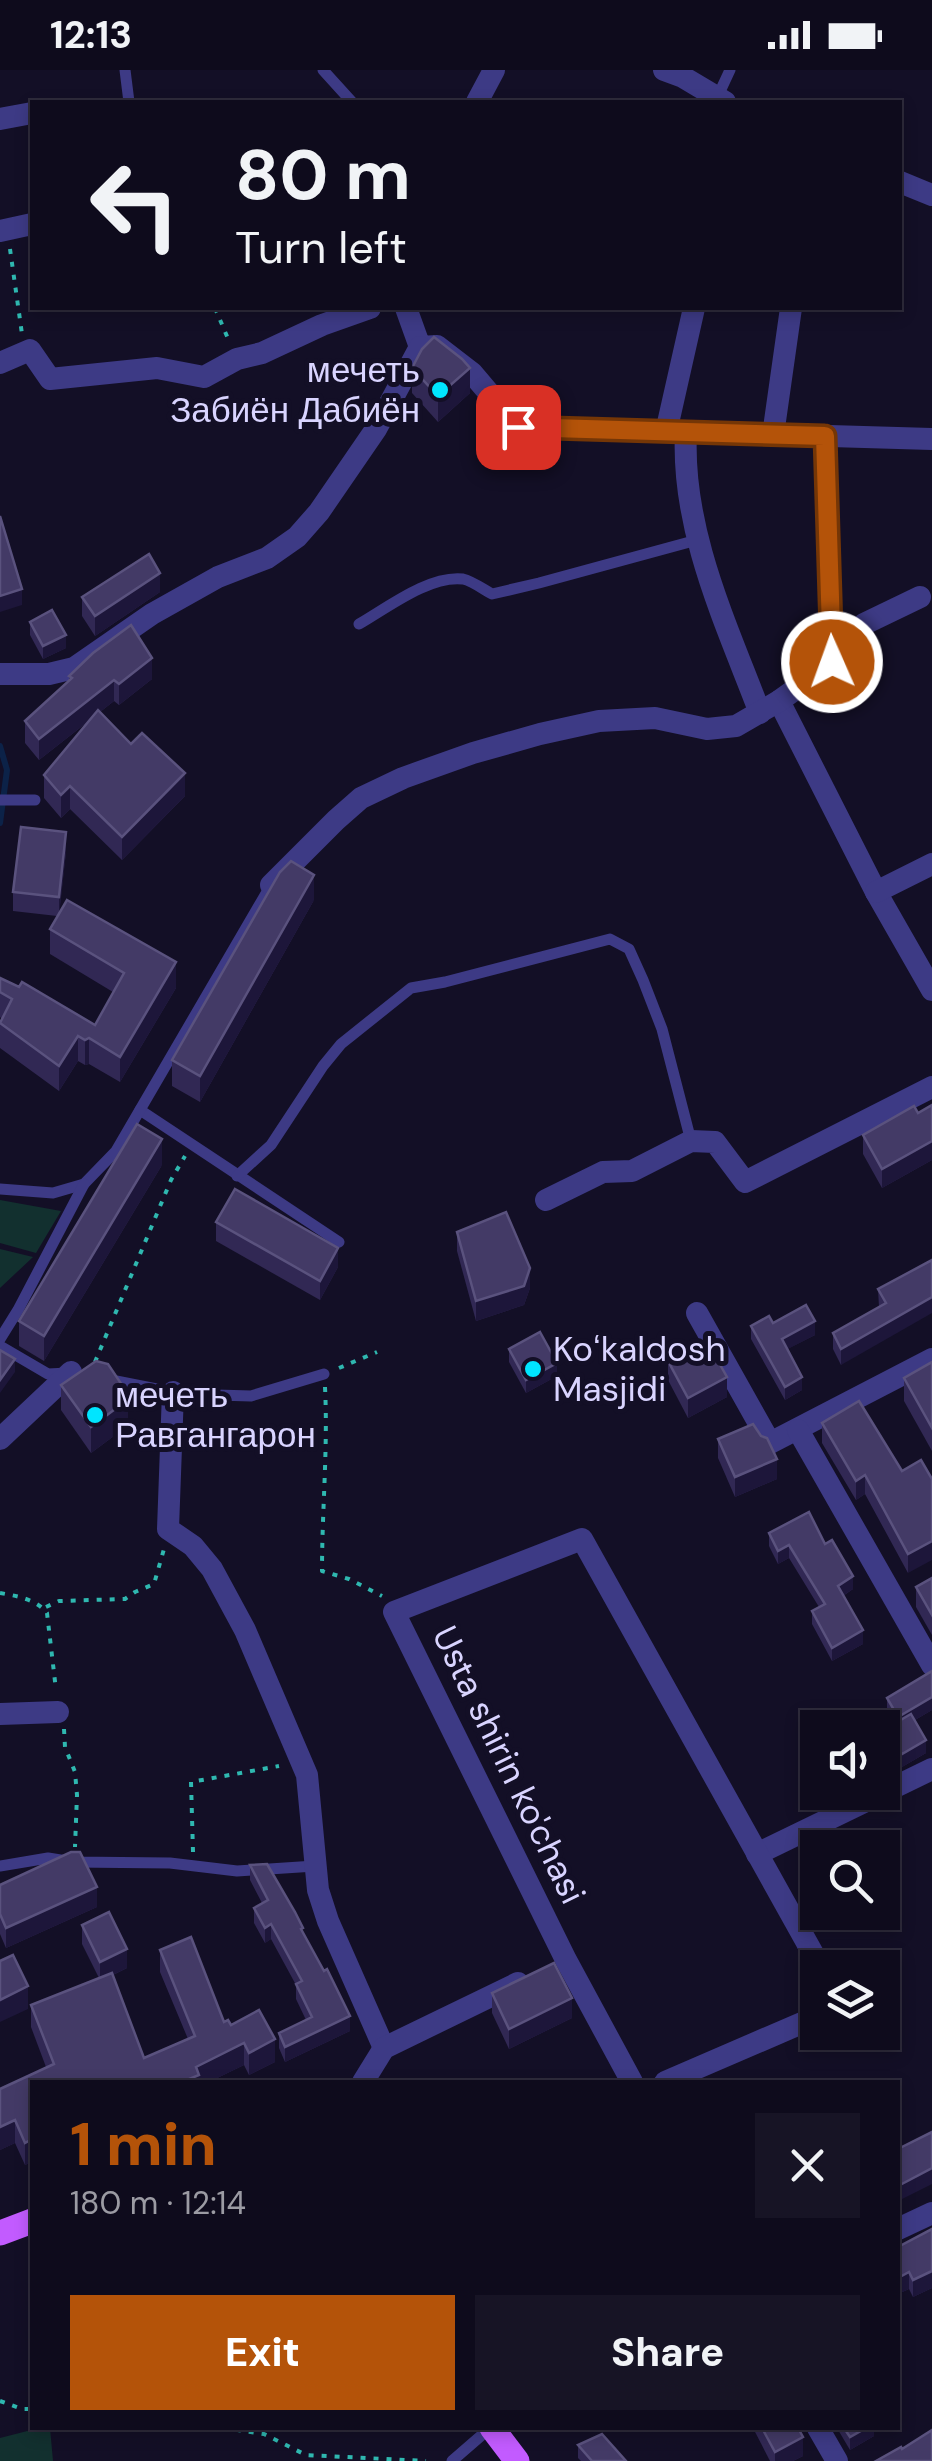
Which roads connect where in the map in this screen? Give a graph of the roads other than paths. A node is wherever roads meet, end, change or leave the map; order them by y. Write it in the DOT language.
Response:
graph roads {
  1 [pos="125,70"];
  2 [pos="323,70"];
  3 [pos="494,70"];
  4 [pos="664,70"];
  5 [pos="730,70"];
  6 [pos="128,100"];
  7 [pos="350,100"];
  8 [pos="478,100"];
  9 [pos="721,100"];
  10 [pos="30,113"];
  11 [pos="0,119"];
  12 [pos="902,183"];
  13 [pos="932,195"];
  14 [pos="30,224"];
  15 [pos="4,230"];
  16 [pos="364,310"];
  17 [pos="407,310"];
  18 [pos="694,310"];
  19 [pos="791,310"];
  20 [pos="420,347"];
  21 [pos="0,363"];
  22 [pos="676,432"];
  23 [pos="773,435"];
  24 [pos="825,436"];
  25 [pos="932,438"];
  26 [pos="696,540"];
  27 [pos="920,597"];
  28 [pos="358,624"];
  29 [pos="832,662"];
  30 [pos="0,674"];
  31 [pos="770,707"];
  32 [pos="6,800"];
  33 [pos="35,800"];
  34 [pos="932,864"];
  35 [pos="271,885"];
  36 [pos="876,892"];
  37 [pos="932,990"];
  38 [pos="932,1087"];
  39 [pos="140,1110"];
  40 [pos="691,1141"];
  41 [pos="237,1176"];
  42 [pos="84,1184"];
  43 [pos="0,1188"];
  44 [pos="546,1200"];
  45 [pos="339,1242"];
  46 [pos="697,1312"];
  47 [pos="0,1342"];
  48 [pos="932,1359"];
  49 [pos="80,1374"];
  50 [pos="324,1374"];
  51 [pos="173,1392"];
  52 [pos="798,1430"];
  53 [pos="0,1439"];
  54 [pos="932,1665"];
  55 [pos="58,1712"];
  56 [pos="0,1714"];
  57 [pos="932,1769"];
  58 [pos="758,1854"];
  59 [pos="0,1866"];
  60 [pos="315,1866"];
  61 [pos="811,1950"];
  62 [pos="549,1968"];
  63 [pos="800,2024"];
  64 [pos="384,2048"];
  65 [pos="364,2080"];
  66 [pos="631,2080"];
  67 [pos="670,2080"];
  68 [pos="932,2213"];
  69 [pos="30,2222"];
  70 [pos="900,2228"];
  71 [pos="0,2233"];
  72 [pos="489,2430"];
  73 [pos="493,2430"];
  74 [pos="819,2430"];
  75 [pos="452,2461"];
  76 [pos="517,2461"];
  77 [pos="837,2461"];
  1 -- 6 [label="lane"];
  2 -- 7 [label="lane"];
  3 -- 8 [label="street"];
  4 -- 9 [label="street"];
  5 -- 9 [label="lane"];
  10 -- 11 [label="street"];
  12 -- 13 [label="street"];
  14 -- 15 [label="street"];
  16 -- 21 [label="street"];
  17 -- 20 [label="street"];
  18 -- 22 [label="street"];
  19 -- 23 [label="street"];
  20 -- 22 [label="street"];
  20 -- 30 [label="street"];
  22 -- 23 [label="street"];
  22 -- 26 [label="street"];
  23 -- 24 [label="street"];
  24 -- 25 [label="street"];
  24 -- 29 [label="street"];
  26 -- 28 [label="lane"];
  26 -- 31 [label="street"];
  27 -- 29 [label="street"];
  29 -- 31 [label="street"];
  31 -- 35 [label="street"];
  31 -- 36 [label="street"];
  32 -- 33 [label="lane"];
  34 -- 36 [label="street"];
  35 -- 39 [label="lane"];
  36 -- 37 [label="street"];
  38 -- 40 [label="street"];
  39 -- 41 [label="lane"];
  39 -- 42 [label="lane"];
  40 -- 41 [label="lane"];
  40 -- 44 [label="street"];
  41 -- 45 [label="lane"];
  42 -- 43 [label="lane"];
  42 -- 47 [label="lane"];
  46 -- 52 [label="street"];
  47 -- 49 [label="lane"];
  48 -- 52 [label="street"];
  49 -- 51 [label="lane"];
  49 -- 53 [label="street"];
  50 -- 51 [label="lane"];
  51 -- 60 [label="street"];
  52 -- 54 [label="street"];
  55 -- 56 [label="street"];
  57 -- 58 [label="street"];
  58 -- 61 [label="street, Usta shirin ko'chasi"];
  58 -- 62 [label="street, Usta shirin ko'chasi"];
  59 -- 60 [label="lane"];
  60 -- 64 [label="street"];
  62 -- 64 [label="street"];
  62 -- 66 [label="street, Usta shirin ko'chasi"];
  63 -- 67 [label="street"];
  64 -- 65 [label="street"];
  68 -- 70 [label="street"];
  69 -- 71 [label="main road"];
  72 -- 75 [label="lane"];
  73 -- 76 [label="main road"];
  74 -- 77 [label="street"];
}
